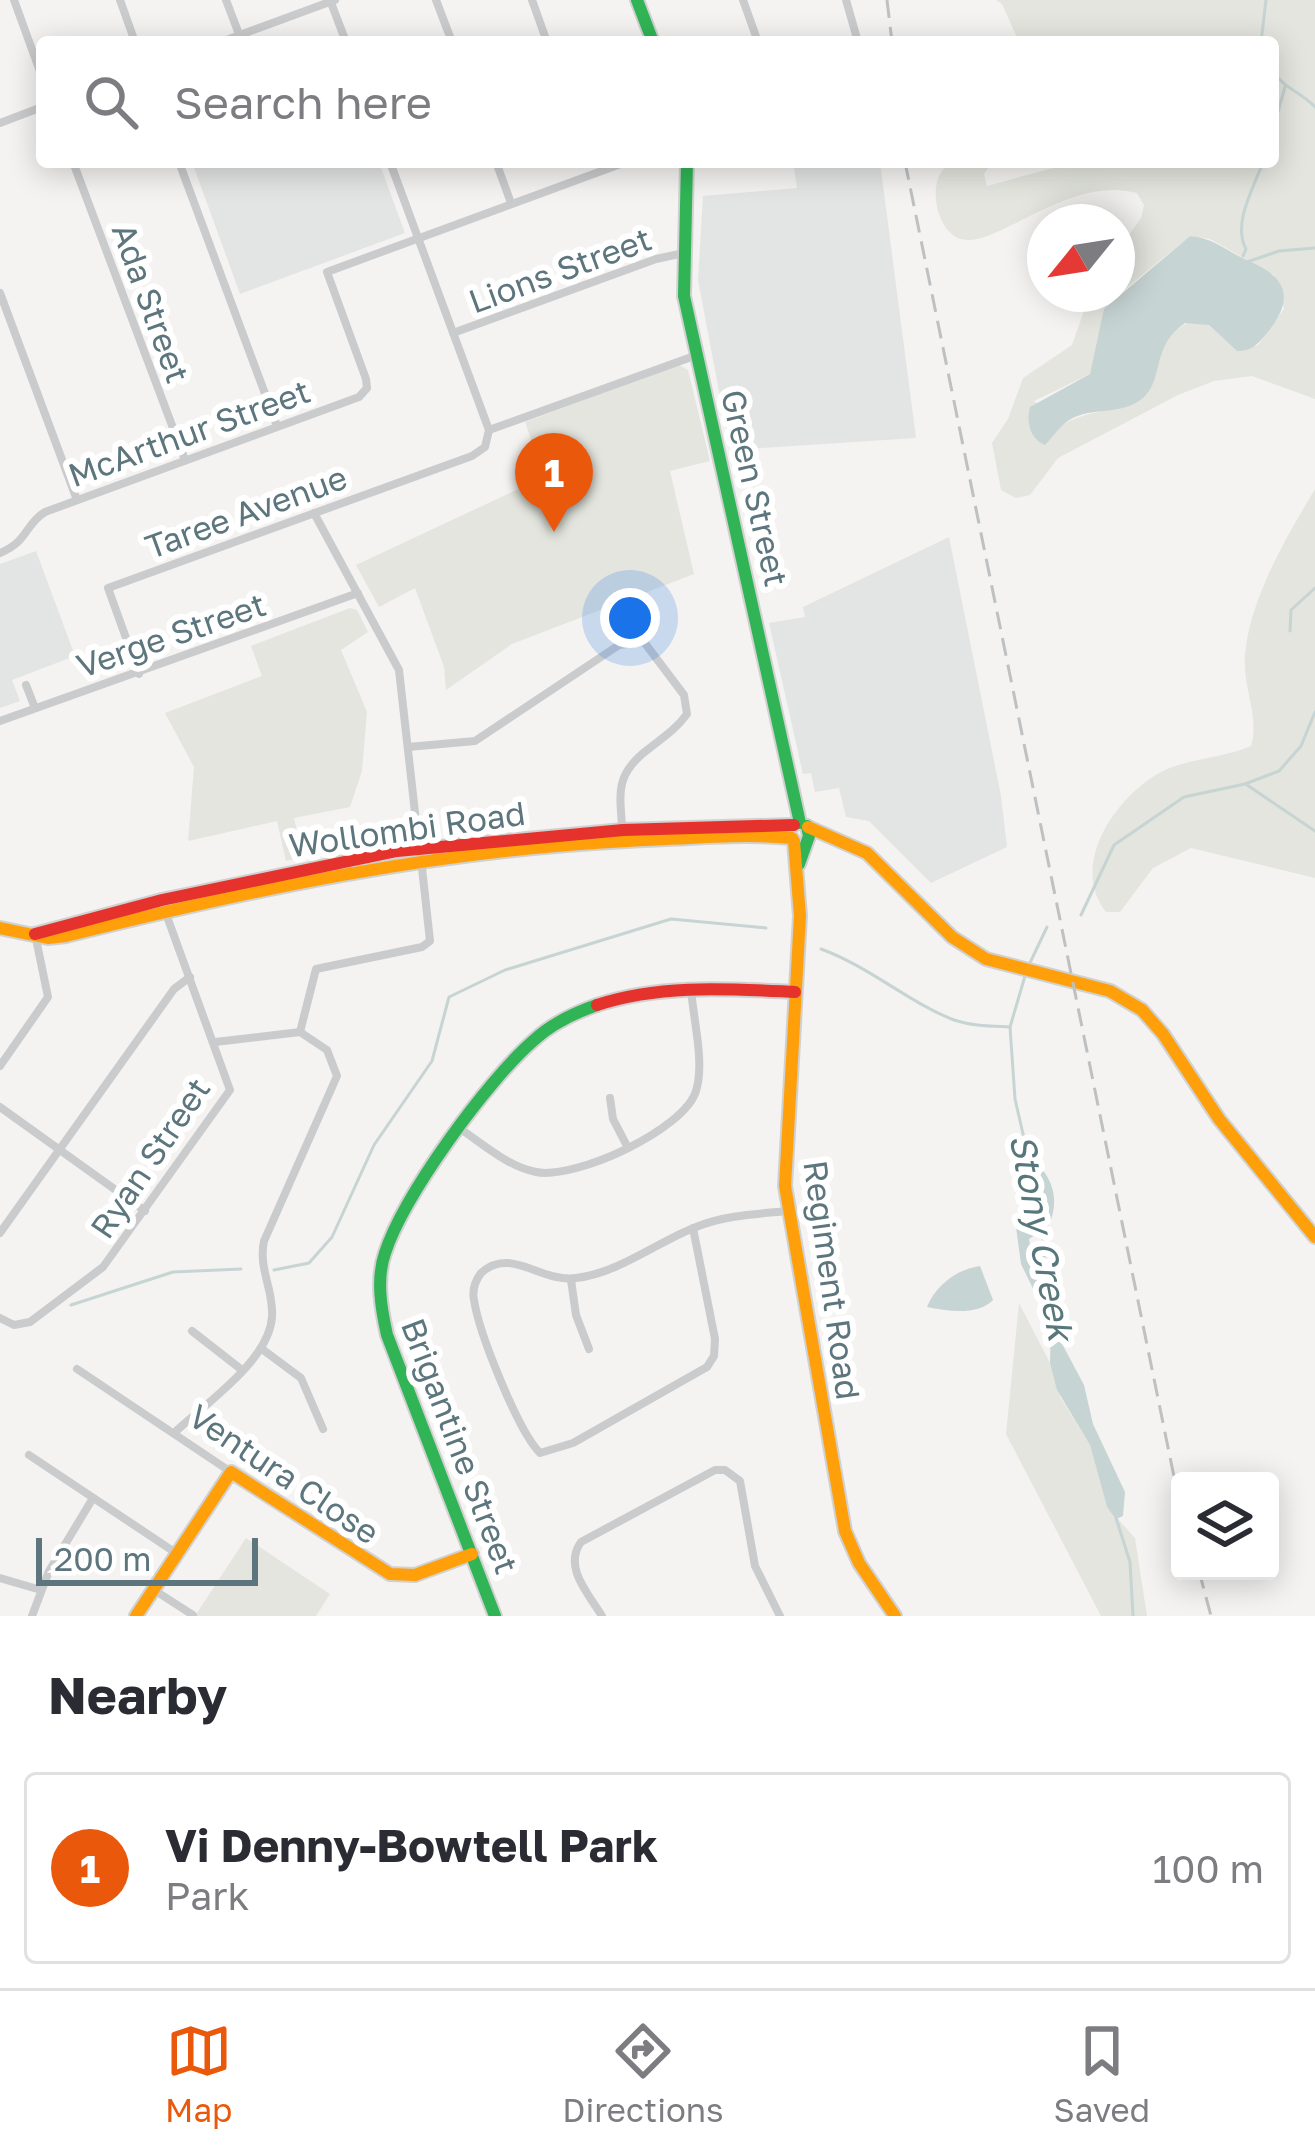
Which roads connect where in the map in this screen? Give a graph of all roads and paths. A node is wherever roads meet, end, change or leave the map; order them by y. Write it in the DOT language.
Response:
graph roads {
  1 [pos="14,0"];
  2 [pos="120,0"];
  3 [pos="226,0"];
  4 [pos="332,0"];
  5 [pos="436,0"];
  6 [pos="532,0"];
  7 [pos="637,0"];
  8 [pos="743,0"];
  9 [pos="846,0"];
  10 [pos="133,36"];
  11 [pos="239,36"];
  12 [pos="247,36"];
  13 [pos="344,36"];
  14 [pos="450,36"];
  15 [pos="545,36"];
  16 [pos="651,36"];
  17 [pos="756,36"];
  18 [pos="856,36"];
  19 [pos="36,60"];
  20 [pos="36,109"];
  21 [pos="0,123"];
  22 [pos="75,168"];
  23 [pos="181,168"];
  24 [pos="392,168"];
  25 [pos="498,168"];
  26 [pos="594,168"];
  27 [pos="610,168"];
  28 [pos="687,168"];
  29 [pos="596,173"];
  30 [pos="512,203"];
  31 [pos="418,238"];
  32 [pos="684,253"];
  33 [pos="0,293"];
  34 [pos="14,332"];
  35 [pos="454,333"];
  36 [pos="0,338"];
  37 [pos="697,355"];
  38 [pos="278,426"];
  39 [pos="489,430"];
  40 [pos="184,460"];
  41 [pos="77,500"];
  42 [pos="314,512"];
  43 [pos="0,553"];
  44 [pos="358,592"];
  45 [pos="140,674"];
  46 [pos="26,685"];
  47 [pos="35,708"];
  48 [pos="0,721"];
  49 [pos="408,746"];
  50 [pos="800,834"];
  51 [pos="623,836"];
  52 [pos="420,854"];
  53 [pos="164,906"];
  54 [pos="0,928"];
  55 [pos="35,934"];
  56 [pos="190,977"];
  57 [pos="691,988"];
  58 [pos="795,992"];
  59 [pos="300,1032"];
  60 [pos="215,1042"];
  61 [pos="0,1066"];
  62 [pos="610,1098"];
  63 [pos="0,1107"];
  64 [pos="463,1130"];
  65 [pos="627,1146"];
  66 [pos="59,1150"];
  67 [pos="145,1210"];
  68 [pos="788,1211"];
  69 [pos="693,1228"];
  70 [pos="0,1233"];
  71 [pos="1315,1237"];
  72 [pos="571,1280"];
  73 [pos="0,1318"];
  74 [pos="192,1331"];
  75 [pos="262,1349"];
  76 [pos="589,1349"];
  77 [pos="77,1370"];
  78 [pos="242,1370"];
  79 [pos="323,1429"];
  80 [pos="174,1433"];
  81 [pos="29,1455"];
  82 [pos="231,1472"];
  83 [pos="93,1498"];
  84 [pos="357,1521"];
  85 [pos="340,1544"];
  86 [pos="176,1553"];
  87 [pos="472,1554"];
  88 [pos="0,1578"];
  89 [pos="152,1589"];
  90 [pos="41,1590"];
  91 [pos="193,1615"];
  92 [pos="32,1616"];
  93 [pos="136,1616"];
  94 [pos="495,1616"];
  95 [pos="602,1616"];
  96 [pos="780,1616"];
  97 [pos="895,1616"];
  1 -- 19 [label="street"];
  2 -- 10 [label="street"];
  3 -- 11 [label="street"];
  4 -- 12 [label="street"];
  4 -- 13 [label="street"];
  5 -- 14 [label="street"];
  6 -- 15 [label="street"];
  7 -- 16 [label="street"];
  8 -- 17 [label="street"];
  9 -- 18 [label="street"];
  20 -- 21 [label="street"];
  22 -- 40 [label="street, Ada Street"];
  23 -- 38 [label="street"];
  24 -- 31 [label="street"];
  25 -- 30 [label="street"];
  26 -- 29 [label="street"];
  27 -- 29 [label="street"];
  28 -- 32 [label="street, Green Street"];
  29 -- 30 [label="street"];
  30 -- 31 [label="street"];
  31 -- 35 [label="street"];
  31 -- 38 [label="street, McArthur Street"];
  32 -- 35 [label="street, Lions Street"];
  32 -- 37 [label="street, Green Street"];
  33 -- 34 [label="street"];
  34 -- 36 [label="street"];
  34 -- 41 [label="street"];
  35 -- 39 [label="street"];
  37 -- 39 [label="street"];
  37 -- 50 [label="street, Green Street"];
  38 -- 40 [label="street, McArthur Street"];
  39 -- 42 [label="street, Taree Avenue"];
  40 -- 41 [label="street, McArthur Street"];
  41 -- 43 [label="street, McArthur Street"];
  42 -- 44 [label="street"];
  42 -- 45 [label="street, Taree Avenue"];
  44 -- 45 [label="street, Verge Street"];
  44 -- 49 [label="street"];
  45 -- 47 [label="street, Verge Street"];
  46 -- 47 [label="street"];
  47 -- 48 [label="street, Verge Street"];
  49 -- 51 [label="street"];
  49 -- 52 [label="street"];
  50 -- 51 [label="street, Wollombi Road"];
  50 -- 58 [label="street, Regiment Road"];
  50 -- 71 [label="street, Wollombi Road"];
  51 -- 52 [label="street, Wollombi Road"];
  52 -- 53 [label="street, Wollombi Road"];
  52 -- 59 [label="street"];
  53 -- 55 [label="street, Wollombi Road"];
  53 -- 56 [label="street"];
  54 -- 55 [label="street, Wollombi Road"];
  55 -- 61 [label="street"];
  56 -- 60 [label="street"];
  56 -- 66 [label="street"];
  57 -- 58 [label="street, Brigantine Street"];
  57 -- 64 [label="street, Brigantine Street"];
  57 -- 65 [label="street"];
  58 -- 68 [label="street, Regiment Road"];
  59 -- 60 [label="street"];
  59 -- 75 [label="street"];
  60 -- 67 [label="street, Ryan Street"];
  62 -- 65 [label="street"];
  63 -- 66 [label="street"];
  64 -- 65 [label="street"];
  64 -- 87 [label="street, Brigantine Street"];
  66 -- 67 [label="street"];
  66 -- 70 [label="street"];
  67 -- 73 [label="street, Ryan Street"];
  68 -- 69 [label="street"];
  68 -- 97 [label="street, Regiment Road"];
  69 -- 72 [label="street"];
  69 -- 72 [label="street"];
  72 -- 76 [label="street"];
  74 -- 78 [label="street"];
  75 -- 78 [label="street"];
  75 -- 79 [label="street"];
  77 -- 80 [label="street, Ventura Close"];
  78 -- 80 [label="street"];
  80 -- 82 [label="street, Ventura Close"];
  81 -- 83 [label="street"];
  82 -- 85 [label="street, Ventura Close"];
  82 -- 86 [label="street"];
  83 -- 86 [label="street"];
  83 -- 90 [label="street"];
  84 -- 85 [label="street"];
  85 -- 87 [label="street, Ventura Close"];
  86 -- 89 [label="street"];
  87 -- 94 [label="street, Brigantine Street"];
  88 -- 90 [label="street"];
  89 -- 91 [label="street"];
  89 -- 93 [label="street"];
  90 -- 92 [label="street"];
  95 -- 96 [label="street"];
}
